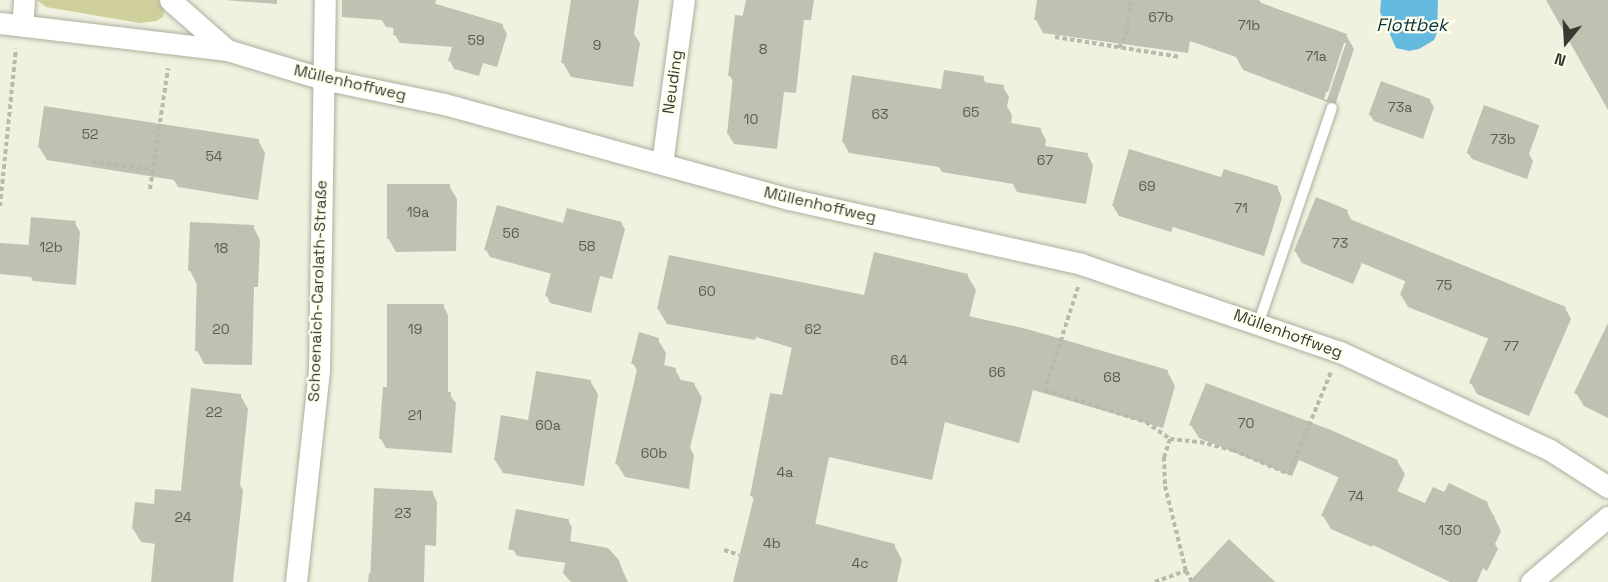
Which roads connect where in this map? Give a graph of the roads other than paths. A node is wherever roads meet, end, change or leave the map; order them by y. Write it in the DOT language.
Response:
graph roads {
  1 [pos="24,0"];
  2 [pos="170,0"];
  3 [pos="325,0"];
  4 [pos="684,0"];
  5 [pos="0,23"];
  6 [pos="21,25"];
  7 [pos="227,50"];
  8 [pos="323,79"];
  9 [pos="1332,108"];
  10 [pos="662,164"];
  11 [pos="1258,322"];
  12 [pos="1608,487"];
  13 [pos="1608,517"];
  14 [pos="296,582"];
  15 [pos="1531,582"];
  1 -- 6 [label="street"];
  2 -- 7 [label="street"];
  3 -- 8 [label="street, Schoenaich-Carolath-Straße"];
  4 -- 10 [label="street, Neuding"];
  5 -- 6 [label="street, Müllenhoffweg"];
  6 -- 7 [label="street, Müllenhoffweg"];
  7 -- 8 [label="street, Müllenhoffweg"];
  8 -- 10 [label="street, Müllenhoffweg"];
  8 -- 14 [label="street, Schoenaich-Carolath-Straße"];
  9 -- 11 [label="lane"];
  10 -- 11 [label="street, Müllenhoffweg"];
  11 -- 12 [label="street, Müllenhoffweg"];
  13 -- 15 [label="street"];
}
